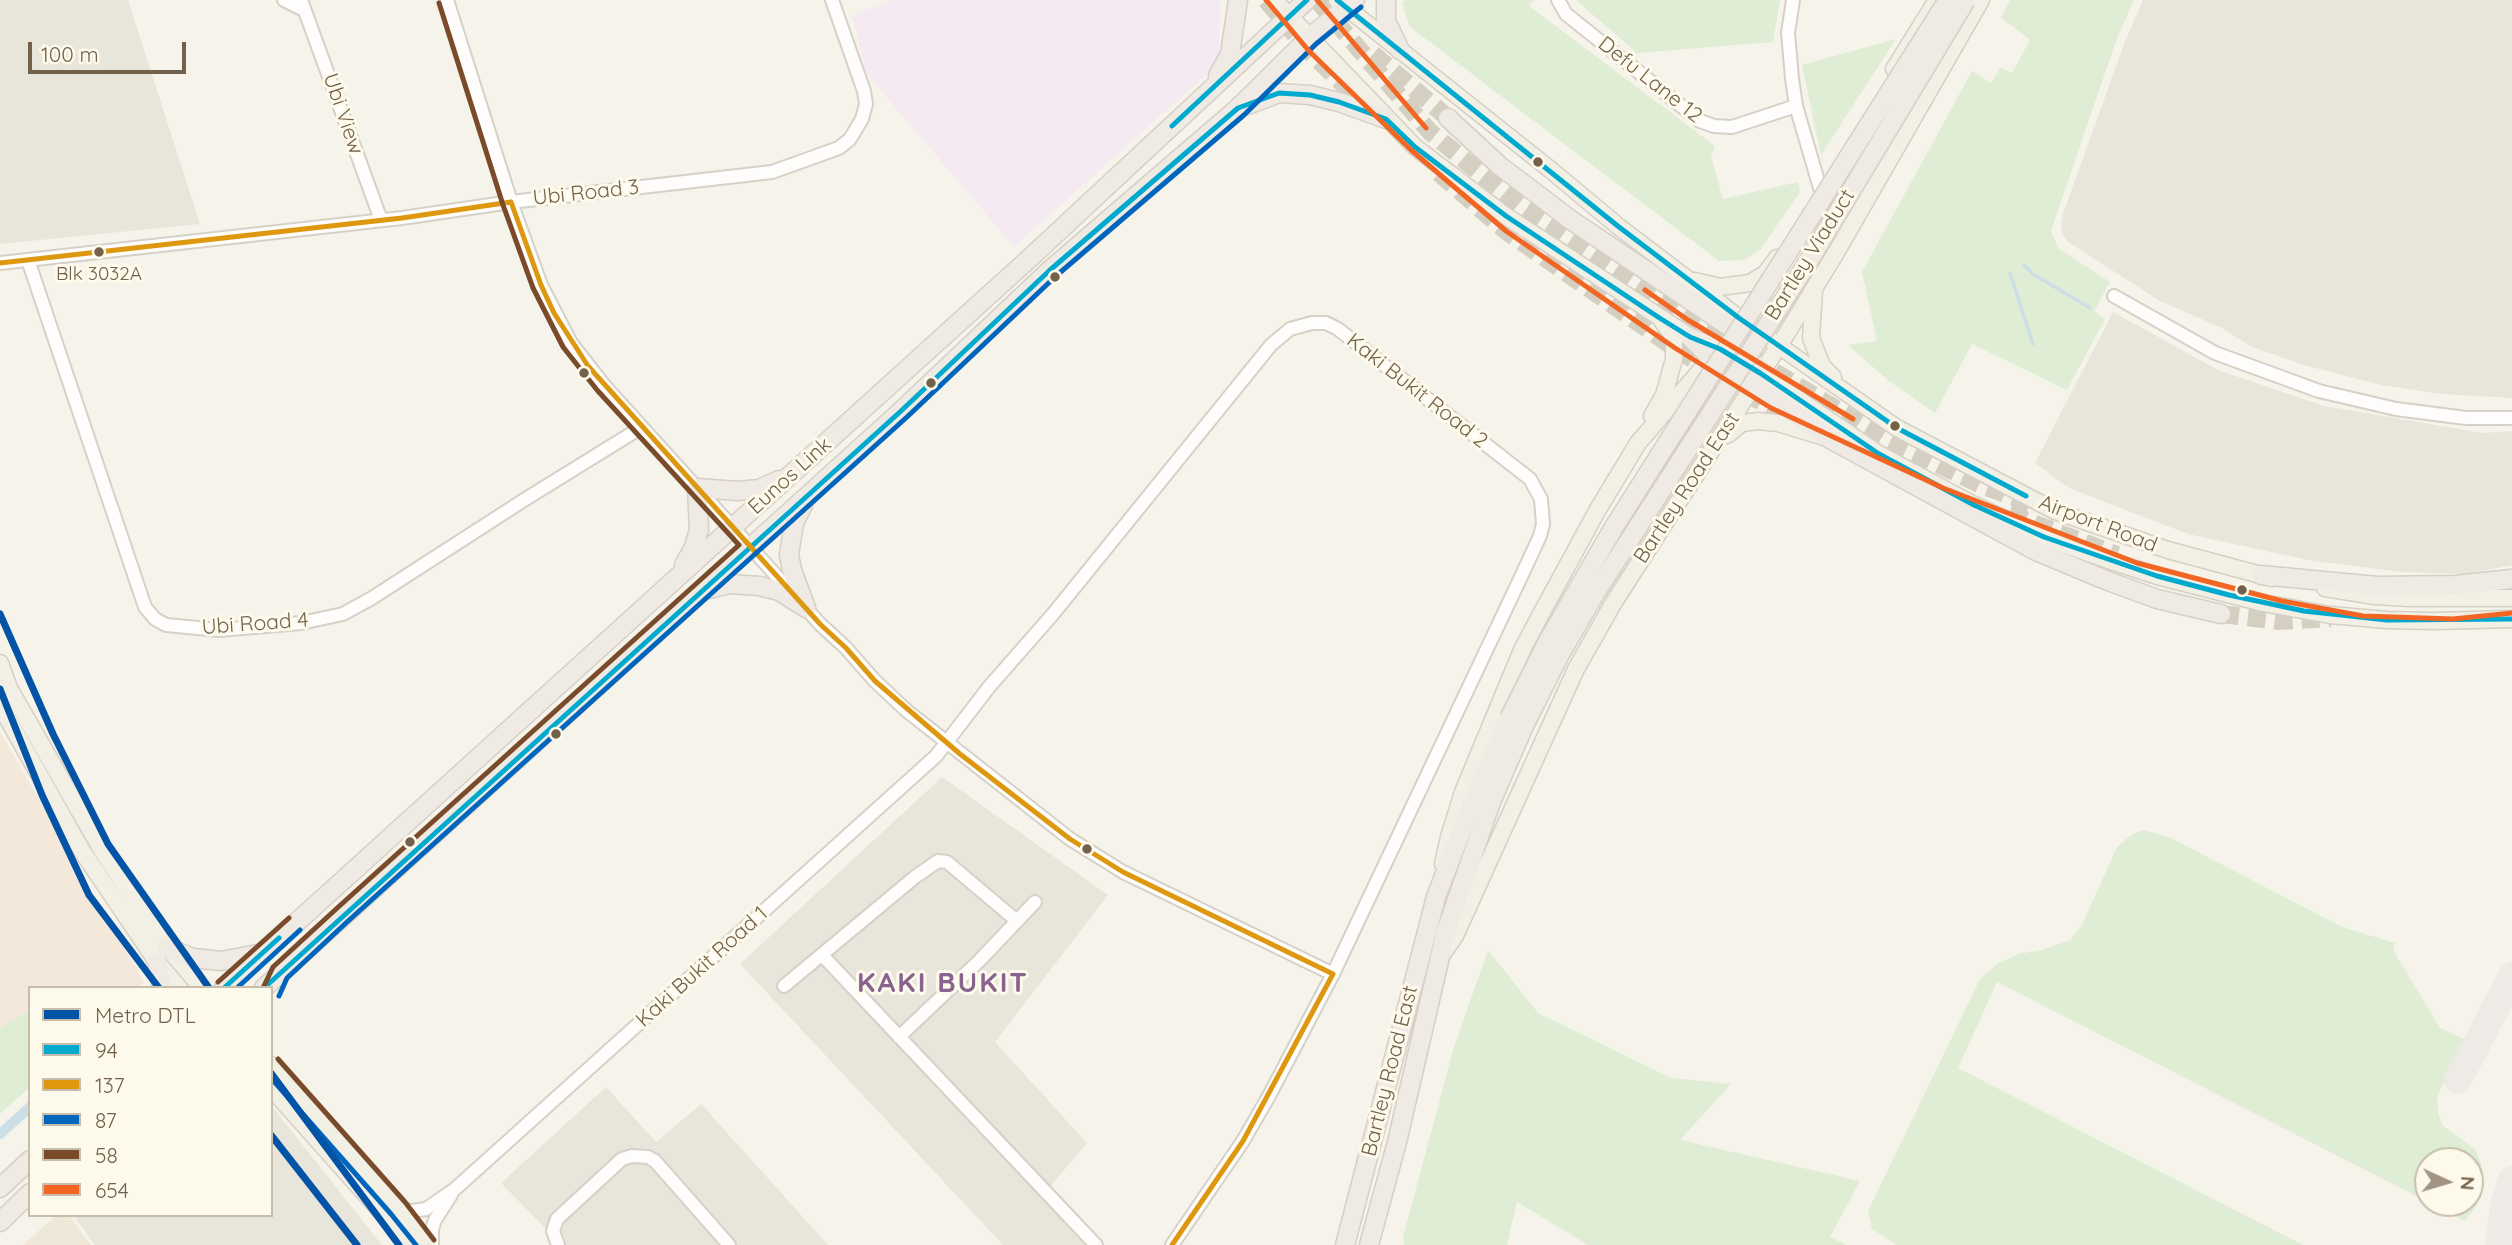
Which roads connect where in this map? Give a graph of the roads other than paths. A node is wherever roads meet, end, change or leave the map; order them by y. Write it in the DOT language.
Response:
graph roads {
  1 [pos="284,0"];
  2 [pos="447,0"];
  3 [pos="832,0"];
  4 [pos="1238,0"];
  5 [pos="1274,0"];
  6 [pos="1385,0"];
  7 [pos="1558,0"];
  8 [pos="1793,0"];
  9 [pos="1937,0"];
  10 [pos="1948,0"];
  11 [pos="1966,0"];
  12 [pos="1981,0"];
  13 [pos="1304,1"];
  14 [pos="1346,3"];
  15 [pos="302,5"];
  16 [pos="1290,17"];
  17 [pos="1918,30"];
  18 [pos="1310,37"];
  19 [pos="1400,50"];
  20 [pos="1949,55"];
  21 [pos="1205,96"];
  22 [pos="1796,106"];
  23 [pos="1238,108"];
  24 [pos="1448,118"];
  25 [pos="1386,119"];
  26 [pos="1821,177"];
  27 [pos="511,202"];
  28 [pos="381,220"];
  29 [pos="28,260"];
  30 [pos="0,263"];
  31 [pos="1690,279"];
  32 [pos="1814,288"];
  33 [pos="2114,296"];
  34 [pos="1658,317"];
  35 [pos="1736,323"];
  36 [pos="1690,337"];
  37 [pos="1778,346"];
  38 [pos="1716,354"];
  39 [pos="1756,379"];
  40 [pos="1854,399"];
  41 [pos="2512,418"];
  42 [pos="642,427"];
  43 [pos="1830,439"];
  44 [pos="1638,443"];
  45 [pos="1716,443"];
  46 [pos="792,475"];
  47 [pos="697,488"];
  48 [pos="810,492"];
  49 [pos="733,527"];
  50 [pos="2150,544"];
  51 [pos="751,546"];
  52 [pos="678,575"];
  53 [pos="2262,575"];
  54 [pos="2157,576"];
  55 [pos="2512,579"];
  56 [pos="701,592"];
  57 [pos="2512,598"];
  58 [pos="806,608"];
  59 [pos="2221,614"];
  60 [pos="2512,619"];
  61 [pos="0,663"];
  62 [pos="0,705"];
  63 [pos="1516,722"];
  64 [pos="946,742"];
  65 [pos="1436,897"];
  66 [pos="1035,902"];
  67 [pos="1017,921"];
  68 [pos="263,953"];
  69 [pos="162,955"];
  70 [pos="1441,955"];
  71 [pos="823,956"];
  72 [pos="280,973"];
  73 [pos="1333,974"];
  74 [pos="162,986"];
  75 [pos="178,986"];
  76 [pos="200,986"];
  77 [pos="226,986"];
  78 [pos="266,986"];
  79 [pos="785,986"];
  80 [pos="273,988"];
  81 [pos="899,1037"];
  82 [pos="273,1067"];
  83 [pos="273,1090"];
  84 [pos="28,1162"];
  85 [pos="0,1188"];
  86 [pos="456,1189"];
  87 [pos="28,1196"];
  88 [pos="398,1208"];
  89 [pos="0,1222"];
  90 [pos="1180,1242"];
  91 [pos="1345,1244"];
  92 [pos="411,1245"];
  93 [pos="429,1245"];
  94 [pos="558,1245"];
  95 [pos="729,1245"];
  96 [pos="1096,1245"];
  97 [pos="1369,1245"];
  1 -- 15 [label="street, Ubi View"];
  2 -- 27 [label="street"];
  3 -- 27 [label="street, Ubi Road 3"];
  4 -- 21 [label="highway"];
  5 -- 16 [label="main road"];
  6 -- 19 [label="highway"];
  7 -- 22 [label="street, Defu Lane 12"];
  8 -- 22 [label="street"];
  9 -- 17 [label="main road"];
  10 -- 63 [label="highway, Bartley Viaduct, bridge"];
  11 -- 63 [label="highway, Bartley Viaduct, bridge"];
  12 -- 20 [label="main road, Bartley Road East"];
  13 -- 16 [label="highway, Eunos Link"];
  13 -- 18 [label="main road"];
  14 -- 18 [label="highway, Eunos Link"];
  14 -- 19 [label="main road, Airport Road"];
  15 -- 28 [label="street, Ubi View"];
  16 -- 18 [label="main road"];
  16 -- 21 [label="highway, Eunos Link"];
  17 -- 20 [label="main road"];
  17 -- 26 [label="main road"];
  18 -- 23 [label="highway, Eunos Link"];
  18 -- 25 [label="main road"];
  19 -- 31 [label="main road, Airport Road"];
  20 -- 32 [label="main road, Bartley Road East"];
  21 -- 46 [label="highway, Eunos Link"];
  22 -- 26 [label="street"];
  23 -- 25 [label="highway"];
  23 -- 48 [label="highway, Eunos Link"];
  24 -- 35 [label="highway"];
  25 -- 34 [label="main road"];
  26 -- 31 [label="main road"];
  27 -- 28 [label="street, Ubi Road 3"];
  27 -- 42 [label="street"];
  28 -- 29 [label="street, Ubi Road 3"];
  29 -- 30 [label="street, Ubi Road 3"];
  29 -- 42 [label="street, Ubi Road 4"];
  31 -- 35 [label="main road, Airport Road"];
  32 -- 37 [label="main road, Bartley Road East"];
  32 -- 40 [label="main road"];
  33 -- 41 [label="street"];
  34 -- 36 [label="main road"];
  34 -- 44 [label="main road"];
  35 -- 37 [label="main road, Airport Road"];
  35 -- 38 [label="main road, Bartley Road East"];
  35 -- 39 [label="highway"];
  36 -- 38 [label="highway"];
  37 -- 39 [label="main road, Bartley Road East"];
  37 -- 40 [label="main road, Airport Road"];
  38 -- 39 [label="highway"];
  38 -- 44 [label="main road, Bartley Road East"];
  39 -- 43 [label="highway"];
  39 -- 45 [label="main road, Bartley Road East"];
  39 -- 54 [label="main road, Airport Road"];
  40 -- 50 [label="main road, Airport Road"];
  42 -- 47 [label="street"];
  43 -- 45 [label="main road"];
  43 -- 59 [label="highway"];
  44 -- 65 [label="main road, Bartley Road East"];
  45 -- 70 [label="main road, Bartley Road East"];
  46 -- 47 [label="highway"];
  46 -- 49 [label="highway, Eunos Link"];
  47 -- 49 [label="street"];
  47 -- 52 [label="highway"];
  48 -- 51 [label="highway, Eunos Link"];
  48 -- 58 [label="highway"];
  49 -- 51 [label="street"];
  49 -- 52 [label="highway, Eunos Link"];
  50 -- 53 [label="main road, Airport Road"];
  50 -- 54 [label="main road"];
  51 -- 56 [label="highway, Eunos Link"];
  51 -- 58 [label="street"];
  52 -- 68 [label="highway, Eunos Link"];
  53 -- 55 [label="highway"];
  53 -- 57 [label="main road, Airport Road"];
  54 -- 60 [label="main road, Airport Road"];
  56 -- 58 [label="highway"];
  56 -- 72 [label="highway, Eunos Link"];
  58 -- 64 [label="street"];
  61 -- 69 [label="main road"];
  62 -- 69 [label="main road"];
  63 -- 65 [label="highway, Bartley Road East"];
  63 -- 70 [label="highway, Bartley Road East"];
  64 -- 73 [label="street"];
  64 -- 73 [label="street, Kaki Bukit Road 2"];
  64 -- 86 [label="street, Kaki Bukit Road 1"];
  65 -- 91 [label="highway, Bartley Road East"];
  66 -- 67 [label="street"];
  67 -- 71 [label="street"];
  67 -- 81 [label="street"];
  68 -- 69 [label="highway"];
  68 -- 77 [label="highway, Eunos Link"];
  69 -- 74 [label="highway"];
  69 -- 75 [label="main road"];
  69 -- 76 [label="main road"];
  70 -- 97 [label="highway, Bartley Road East"];
  71 -- 79 [label="street"];
  71 -- 81 [label="street"];
  72 -- 78 [label="highway, Eunos Link"];
  72 -- 80 [label="highway"];
  73 -- 90 [label="street, Kaki Bukit Road 2"];
  81 -- 96 [label="street"];
  82 -- 88 [label="main road"];
  83 -- 92 [label="main road"];
  84 -- 85 [label="highway"];
  86 -- 88 [label="street, Kaki Bukit Road 1"];
  86 -- 93 [label="street, Kaki Bukit Road 1"];
  87 -- 89 [label="highway"];
  88 -- 93 [label="main road"];
  94 -- 95 [label="street"];
}
